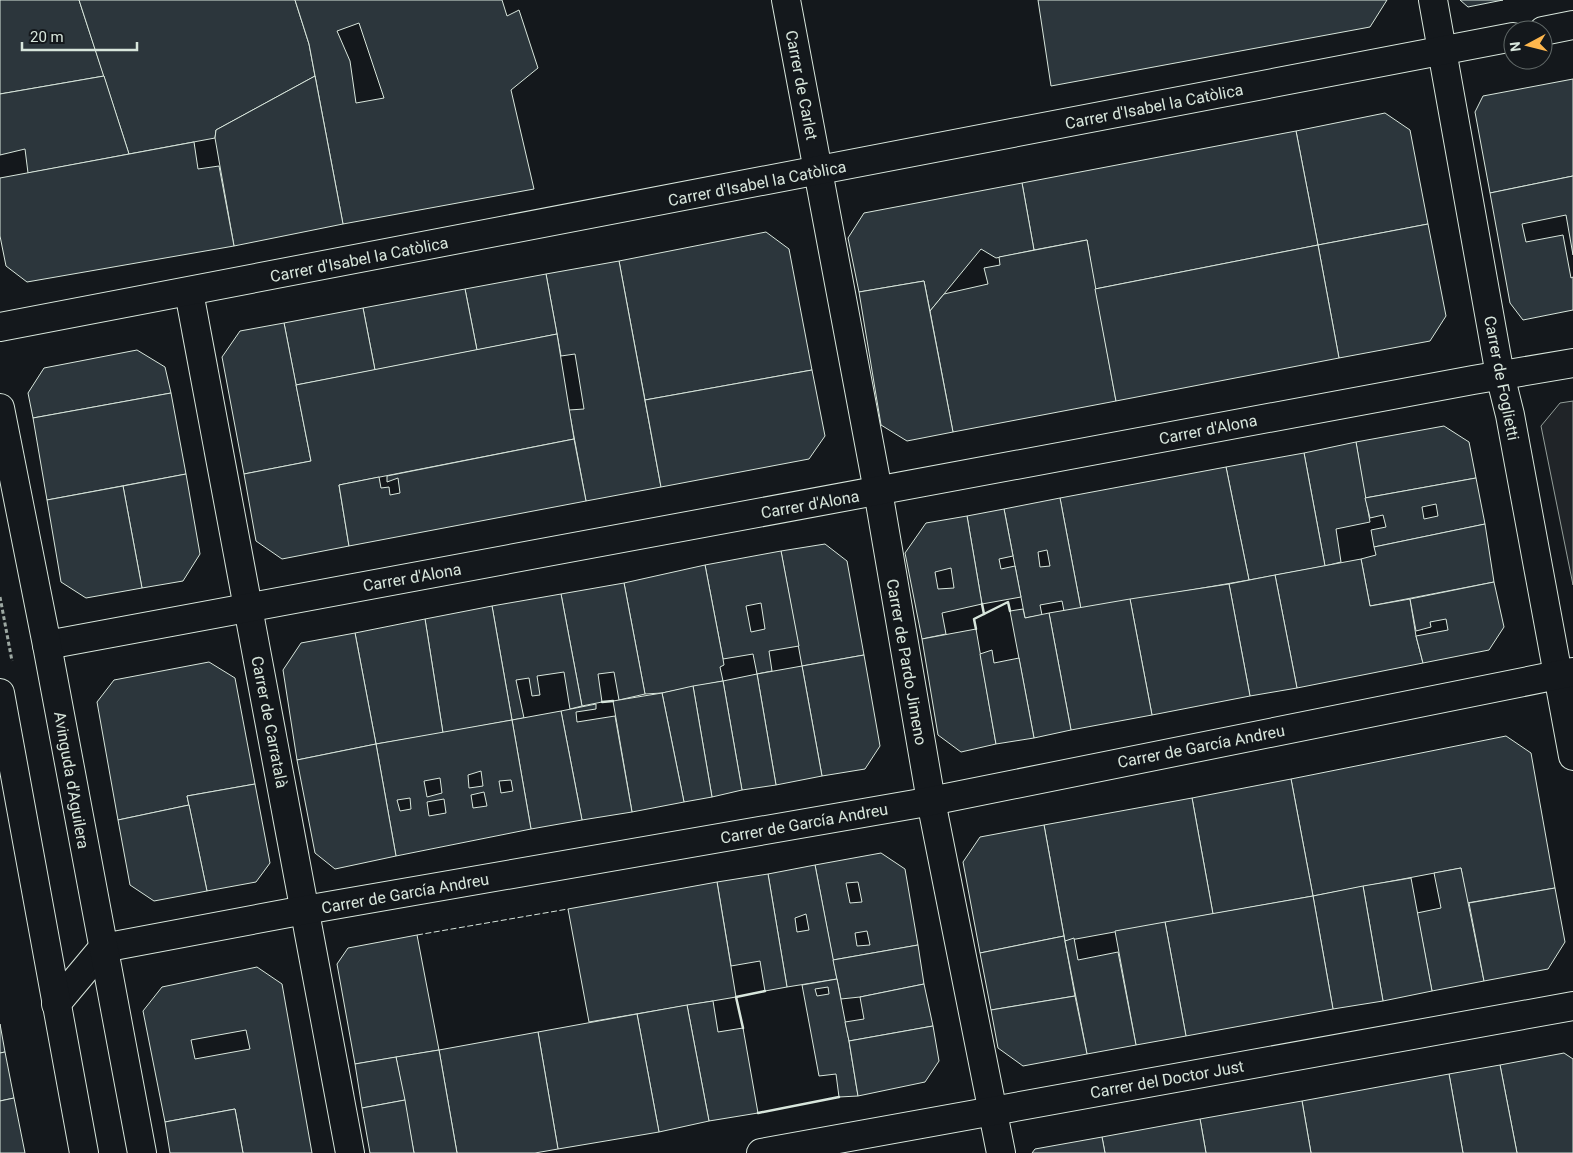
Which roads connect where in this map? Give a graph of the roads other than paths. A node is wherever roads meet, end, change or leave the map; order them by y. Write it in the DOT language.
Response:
graph roads {
  1 [pos="786,0"];
  2 [pos="1432,0"];
  3 [pos="1573,26"];
  4 [pos="1553,29"];
  5 [pos="1503,39"];
  6 [pos="1442,50"];
  7 [pos="818,170"];
  8 [pos="189,292"];
  9 [pos="0,327"];
  10 [pos="1573,363"];
  11 [pos="1500,375"];
  12 [pos="0,408"];
  13 [pos="878,491"];
  14 [pos="248,607"];
  15 [pos="47,645"];
  16 [pos="1565,673"];
  17 [pos="0,694"];
  18 [pos="1573,756"];
  19 [pos="931,801"];
  20 [pos="305,910"];
  21 [pos="103,948"];
  22 [pos="56,1004"];
  23 [pos="1573,1006"];
  24 [pos="993,1111"];
  25 [pos="84,1153"];
  26 [pos="142,1153"];
  27 [pos="350,1153"];
  28 [pos="761,1153"];
  29 [pos="1001,1153"];
  1 -- 7 [label="street, Carrer de Carlet"];
  2 -- 6 [label="street, Carrer de Foglietti"];
  3 -- 4 [label="street"];
  5 -- 6 [label="street, Carrer d'Isabel la Catòlica"];
  6 -- 7 [label="street, Carrer d'Isabel la Catòlica"];
  6 -- 11 [label="street, Carrer de Foglietti"];
  7 -- 8 [label="street, Carrer d'Isabel la Catòlica"];
  7 -- 13 [label="street, Carrer de Pardo Jimeno"];
  8 -- 9 [label="street, Carrer d'Isabel la Catòlica"];
  8 -- 14 [label="street, Carrer de Carratalà"];
  10 -- 11 [label="street, Carrer d'Alona"];
  11 -- 13 [label="street, Carrer d'Alona"];
  11 -- 16 [label="street, Carrer de Foglietti"];
  12 -- 15 [label="street, Avinguda d'Aguilera"];
  13 -- 14 [label="street, Carrer d'Alona"];
  13 -- 19 [label="street, Carrer de Pardo Jimeno"];
  14 -- 15 [label="street, Carrer d'Alona"];
  14 -- 20 [label="street, Carrer de Carratalà"];
  15 -- 21 [label="street, Avinguda d'Aguilera"];
  16 -- 18 [label="street, Carrer de Foglietti"];
  16 -- 19 [label="street, Carrer de García Andreu"];
  17 -- 22 [label="street"];
  19 -- 20 [label="street, Carrer de García Andreu"];
  19 -- 24 [label="street, Carrer de Pardo Jimeno"];
  20 -- 21 [label="street, Carrer de García Andreu"];
  20 -- 27 [label="street, Carrer de Carratalà"];
  21 -- 22 [label="street"];
  21 -- 26 [label="street, Avinguda d'Aguilera"];
  22 -- 25 [label="street"];
  23 -- 24 [label="street, Carrer del Doctor Just"];
  24 -- 28 [label="street, Carrer del Doctor Just"];
  24 -- 29 [label="street, Carrer de Pardo Jimeno"];
}
